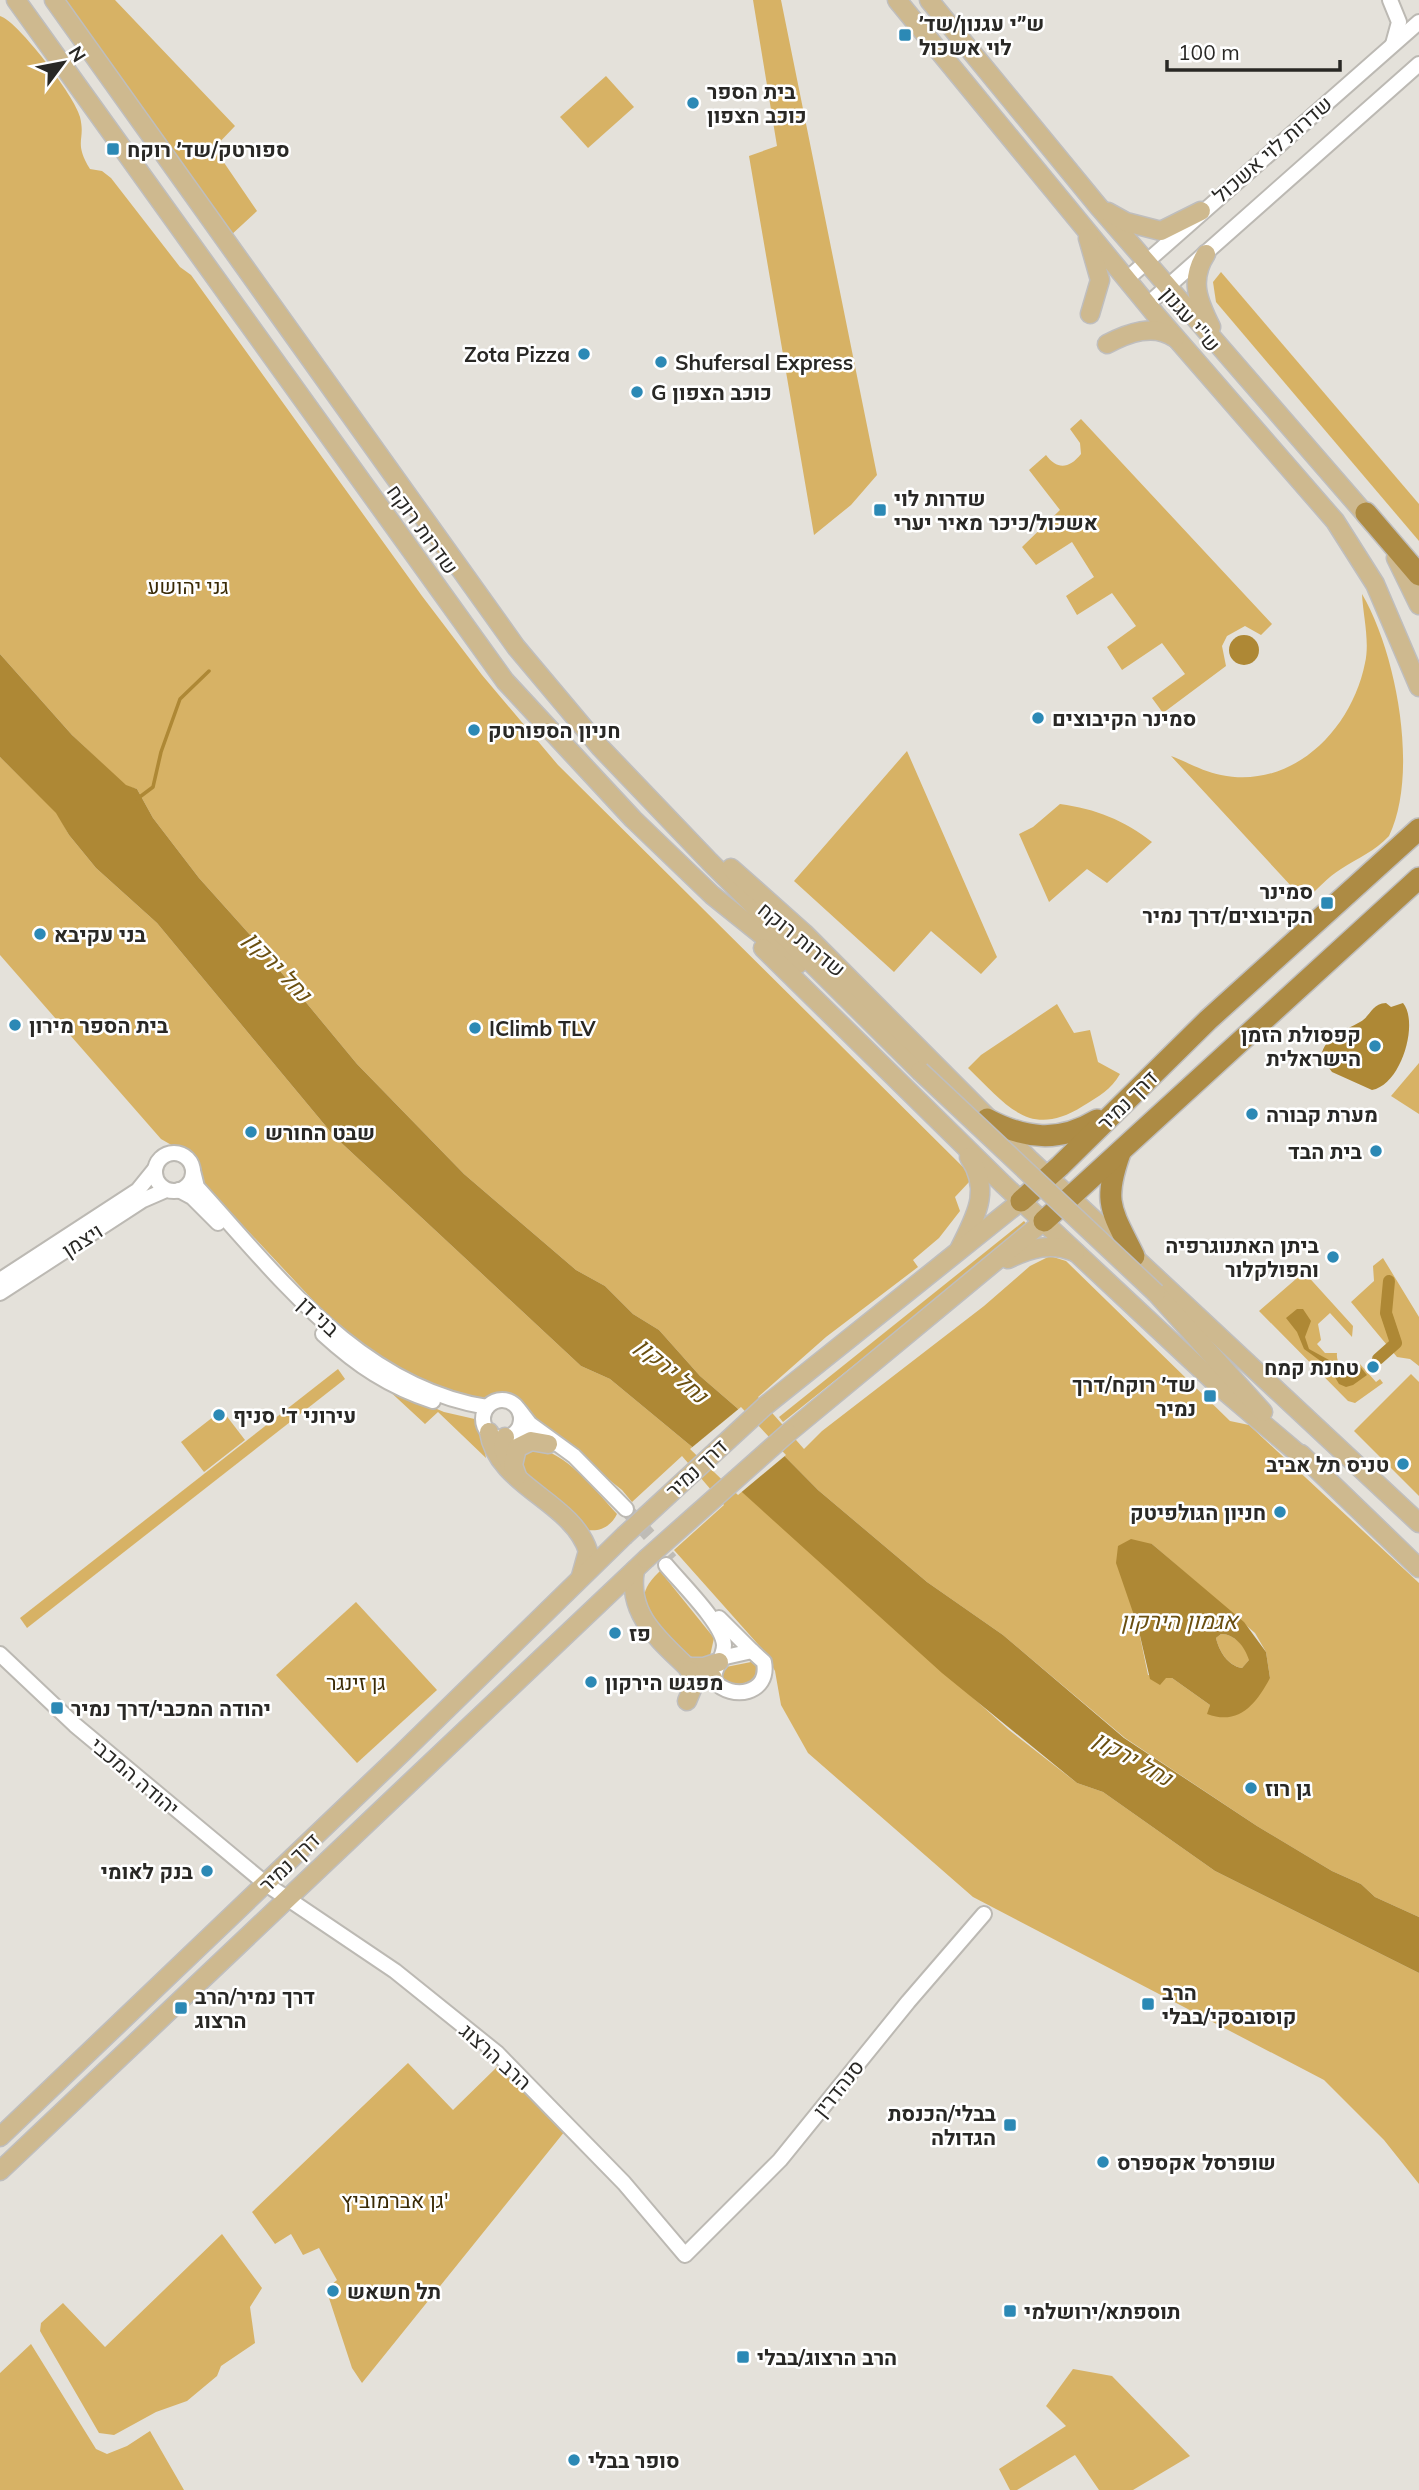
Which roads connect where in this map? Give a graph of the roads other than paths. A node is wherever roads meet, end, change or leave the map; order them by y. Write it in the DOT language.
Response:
graph roads {
  1 [pos="54,0"];
  2 [pos="897,0"];
  3 [pos="929,0"];
  4 [pos="1390,0"];
  5 [pos="15,3"];
  6 [pos="1419,22"];
  7 [pos="1393,44"];
  8 [pos="1419,64"];
  9 [pos="1098,206"];
  10 [pos="1201,211"];
  11 [pos="1083,225"];
  12 [pos="1206,254"];
  13 [pos="1146,261"];
  14 [pos="1127,279"];
  15 [pos="1168,288"];
  16 [pos="1148,304"];
  17 [pos="1090,314"];
  18 [pos="1181,342"];
  19 [pos="1107,344"];
  20 [pos="1224,352"];
  21 [pos="1366,513"];
  22 [pos="1419,575"];
  23 [pos="1419,605"];
  24 [pos="1419,687"];
  25 [pos="600,747"];
  26 [pos="1419,818"];
  27 [pos="1413,834"];
  28 [pos="1419,878"];
  29 [pos="1419,885"];
  30 [pos="712,895"];
  31 [pos="1395,902"];
  32 [pos="866,1019"];
  33 [pos="1117,1108"];
  34 [pos="987,1119"];
  35 [pos="959,1142"];
  36 [pos="1121,1150"];
  37 [pos="155,1169"];
  38 [pos="193,1171"];
  39 [pos="1049,1177"];
  40 [pos="173,1190"];
  41 [pos="1071,1197"];
  42 [pos="1021,1200"];
  43 [pos="1044,1221"];
  44 [pos="1080,1254"];
  45 [pos="957,1255"];
  46 [pos="1134,1256"];
  47 [pos="978,1277"];
  48 [pos="0,1280"];
  49 [pos="0,1293"];
  50 [pos="1156,1293"];
  51 [pos="520,1411"];
  52 [pos="496,1425"];
  53 [pos="548,1444"];
  54 [pos="1307,1461"];
  55 [pos="517,1476"];
  56 [pos="1419,1523"];
  57 [pos="578,1531"];
  58 [pos="624,1536"];
  59 [pos="641,1565"];
  60 [pos="1419,1568"];
  61 [pos="580,1579"];
  62 [pos="752,1651"];
  63 [pos="0,1654"];
  64 [pos="718,1666"];
  65 [pos="687,1667"];
  66 [pos="687,1701"];
  67 [pos="276,1892"];
  68 [pos="985,1914"];
  69 [pos="0,2137"];
  70 [pos="0,2171"];
  71 [pos="685,2255"];
  1 -- 25 [label="main road, שדרות רוקח"];
  2 -- 11 [label="main road, ש''י עגנון"];
  3 -- 9 [label="main road, ש''י עגנון"];
  4 -- 7 [label="street"];
  5 -- 30 [label="main road, שדרות רוקח"];
  6 -- 7 [label="street, שדרות לוי אשכול"];
  7 -- 10 [label="street, שדרות לוי אשכול"];
  8 -- 12 [label="street, שדרות לוי אשכול"];
  9 -- 10 [label="main road"];
  9 -- 13 [label="main road, ש''י עגנון"];
  10 -- 13 [label="street, שדרות לוי אשכול"];
  11 -- 14 [label="main road, ש''י עגנון"];
  11 -- 17 [label="main road"];
  12 -- 15 [label="street, שדרות לוי אשכול"];
  12 -- 20 [label="main road"];
  13 -- 14 [label="street, שדרות לוי אשכול"];
  13 -- 15 [label="main road, ש''י עגנון"];
  14 -- 16 [label="main road, ש''י עגנון"];
  15 -- 16 [label="street, שדרות לוי אשכול"];
  15 -- 20 [label="main road, ש''י עגנון"];
  16 -- 18 [label="main road, ש''י עגנון"];
  18 -- 19 [label="main road"];
  18 -- 24 [label="main road, ש''י עגנון"];
  20 -- 21 [label="main road, ש''י עגנון"];
  21 -- 22 [label="highway"];
  21 -- 23 [label="main road, ש''י עגנון"];
  25 -- 32 [label="main road, שדרות רוקח"];
  25 -- 34 [label="main road"];
  26 -- 27 [label="highway, דרך נמיר"];
  27 -- 33 [label="highway, דרך נמיר"];
  28 -- 31 [label="highway, דרך נמיר"];
  29 -- 31 [label="main road"];
  30 -- 32 [label="main road, שדרות רוקח"];
  30 -- 35 [label="main road"];
  31 -- 36 [label="highway, דרך נמיר"];
  32 -- 50 [label="main road, שדרות רוקח, bridge"];
  33 -- 34 [label="highway"];
  33 -- 39 [label="highway, דרך נמיר"];
  34 -- 39 [label="main road"];
  35 -- 42 [label="main road"];
  35 -- 45 [label="main road"];
  36 -- 41 [label="highway, דרך נמיר"];
  36 -- 46 [label="highway"];
  37 -- 38 [label="street"];
  37 -- 40 [label="street"];
  37 -- 48 [label="street, ויצמן"];
  38 -- 40 [label="street"];
  38 -- 52 [label="street, בני דן"];
  39 -- 41 [label="main road"];
  39 -- 42 [label="highway, דרך נמיר"];
  40 -- 49 [label="street, ויצמן"];
  40 -- 52 [label="street, בני דן"];
  41 -- 43 [label="highway, דרך נמיר"];
  41 -- 46 [label="main road"];
  42 -- 43 [label="main road"];
  42 -- 45 [label="main road, דרך נמיר"];
  43 -- 44 [label="main road"];
  43 -- 47 [label="main road, דרך נמיר"];
  44 -- 47 [label="main road"];
  44 -- 54 [label="main road"];
  45 -- 58 [label="main road, דרך נמיר, bridge"];
  46 -- 56 [label="main road"];
  47 -- 59 [label="main road, דרך נמיר, bridge"];
  50 -- 54 [label="main road, שדרות רוקח"];
  50 -- 56 [label="main road, שדרות רוקח"];
  51 -- 52 [label="street"];
  51 -- 52 [label="street"];
  51 -- 53 [label="street, בני דן"];
  52 -- 53 [label="street, בני דן"];
  52 -- 55 [label="main road"];
  53 -- 55 [label="main road"];
  54 -- 60 [label="main road, שדרות רוקח"];
  55 -- 57 [label="main road"];
  57 -- 58 [label="main road"];
  57 -- 61 [label="main road"];
  58 -- 61 [label="main road, דרך נמיר"];
  59 -- 65 [label="main road"];
  59 -- 67 [label="main road, דרך נמיר"];
  61 -- 67 [label="main road, דרך נמיר"];
  62 -- 64 [label="street"];
  62 -- 64 [label="street"];
  62 -- 64 [label="street"];
  63 -- 67 [label="street, יהודה המכבי"];
  64 -- 65 [label="main road"];
  65 -- 66 [label="main road"];
  67 -- 69 [label="main road, דרך נמיר"];
  67 -- 70 [label="main road, דרך נמיר"];
  67 -- 71 [label="street, הרב הרצוג"];
  68 -- 71 [label="street, סנהדרין"];
}
